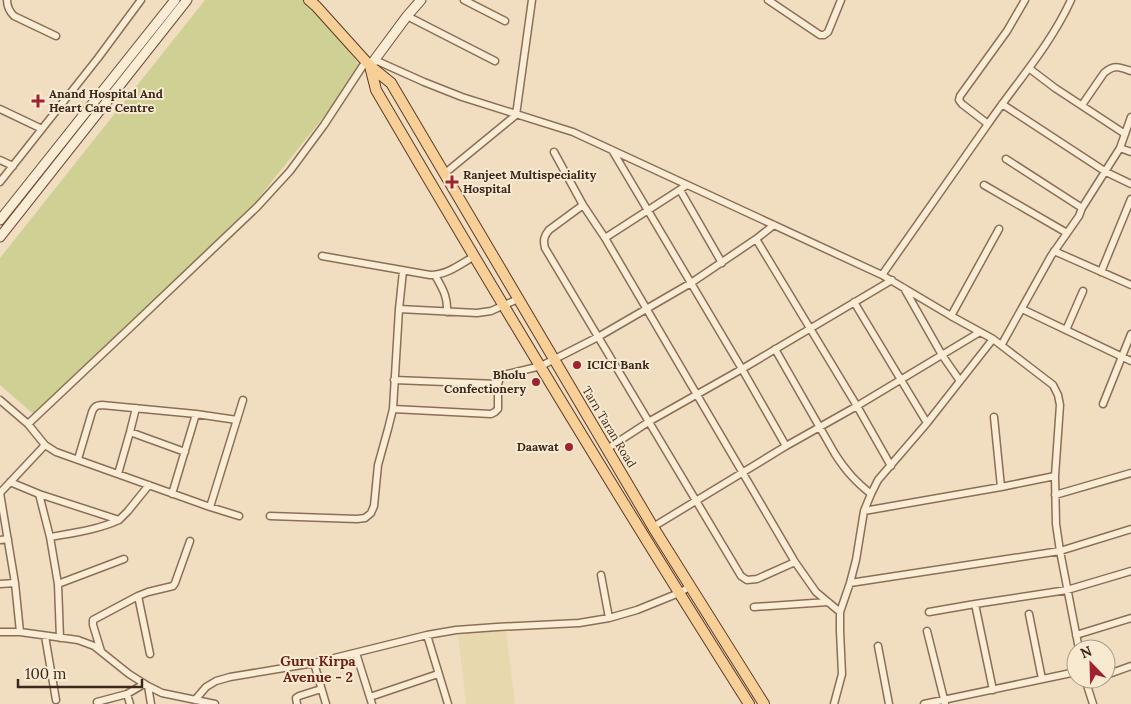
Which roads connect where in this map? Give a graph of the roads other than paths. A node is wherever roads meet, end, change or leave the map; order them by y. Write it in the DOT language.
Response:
graph roads {
  1 [pos="7,0"];
  2 [pos="141,0"];
  3 [pos="175,0"];
  4 [pos="187,0"];
  5 [pos="309,0"];
  6 [pos="420,0"];
  7 [pos="464,0"];
  8 [pos="532,0"];
  9 [pos="768,0"];
  10 [pos="841,0"];
  11 [pos="1025,0"];
  12 [pos="1071,0"];
  13 [pos="407,16"];
  14 [pos="506,21"];
  15 [pos="56,36"];
  16 [pos="495,61"];
  17 [pos="370,63"];
  18 [pos="1030,69"];
  19 [pos="1131,71"];
  20 [pos="1002,104"];
  21 [pos="1082,105"];
  22 [pos="0,109"];
  23 [pos="516,115"];
  24 [pos="1131,118"];
  25 [pos="988,124"];
  26 [pos="42,129"];
  27 [pos="1125,134"];
  28 [pos="1120,148"];
  29 [pos="612,149"];
  30 [pos="554,152"];
  31 [pos="1131,152"];
  32 [pos="1006,159"];
  33 [pos="0,160"];
  34 [pos="13,166"];
  35 [pos="1106,172"];
  36 [pos="444,174"];
  37 [pos="0,182"];
  38 [pos="1131,184"];
  39 [pos="687,185"];
  40 [pos="984,185"];
  41 [pos="680,190"];
  42 [pos="1131,199"];
  43 [pos="584,206"];
  44 [pos="1082,208"];
  45 [pos="648,210"];
  46 [pos="0,220"];
  47 [pos="774,226"];
  48 [pos="1000,229"];
  49 [pos="1067,233"];
  50 [pos="0,237"];
  51 [pos="605,238"];
  52 [pos="756,239"];
  53 [pos="1054,251"];
  54 [pos="322,256"];
  55 [pos="473,257"];
  56 [pos="722,263"];
  57 [pos="403,271"];
  58 [pos="1101,272"];
  59 [pos="435,275"];
  60 [pos="882,275"];
  61 [pos="892,280"];
  62 [pos="691,283"];
  63 [pos="1131,285"];
  64 [pos="904,288"];
  65 [pos="1083,291"];
  66 [pos="518,299"];
  67 [pos="854,302"];
  68 [pos="503,306"];
  69 [pos="399,309"];
  70 [pos="1022,309"];
  71 [pos="646,310"];
  72 [pos="447,312"];
  73 [pos="951,316"];
  74 [pos="809,328"];
  75 [pos="1066,330"];
  76 [pos="980,332"];
  77 [pos="1131,334"];
  78 [pos="598,337"];
  79 [pos="993,338"];
  80 [pos="1002,344"];
  81 [pos="775,349"];
  82 [pos="942,355"];
  83 [pos="1121,357"];
  84 [pos="554,359"];
  85 [pos="1131,361"];
  86 [pos="541,366"];
  87 [pos="742,369"];
  88 [pos="394,380"];
  89 [pos="901,380"];
  90 [pos="960,381"];
  91 [pos="498,384"];
  92 [pos="697,394"];
  93 [pos="0,400"];
  94 [pos="243,400"];
  95 [pos="1103,404"];
  96 [pos="857,406"];
  97 [pos="136,408"];
  98 [pos="393,409"];
  99 [pos="196,414"];
  100 [pos="994,416"];
  101 [pos="237,420"];
  102 [pos="650,421"];
  103 [pos="927,422"];
  104 [pos="28,424"];
  105 [pos="819,427"];
  106 [pos="130,432"];
  107 [pos="45,445"];
  108 [pos="786,446"];
  109 [pos="608,449"];
  110 [pos="185,452"];
  111 [pos="78,459"];
  112 [pos="891,466"];
  113 [pos="742,473"];
  114 [pos="1131,473"];
  115 [pos="118,474"];
  116 [pos="1055,476"];
  117 [pos="10,482"];
  118 [pos="149,485"];
  119 [pos="1001,487"];
  120 [pos="0,493"];
  121 [pos="39,494"];
  122 [pos="172,494"];
  123 [pos="871,494"];
  124 [pos="1055,495"];
  125 [pos="697,501"];
  126 [pos="210,507"];
  127 [pos="864,511"];
  128 [pos="239,516"];
  129 [pos="270,516"];
  130 [pos="119,520"];
  131 [pos="653,527"];
  132 [pos="1131,529"];
  133 [pos="50,537"];
  134 [pos="8,539"];
  135 [pos="0,540"];
  136 [pos="190,541"];
  137 [pos="1060,551"];
  138 [pos="124,560"];
  139 [pos="795,562"];
  140 [pos="1131,571"];
  141 [pos="601,575"];
  142 [pos="15,583"];
  143 [pos="850,583"];
  144 [pos="0,584"];
  145 [pos="58,584"];
  146 [pos="691,586"];
  147 [pos="1067,590"];
  148 [pos="679,593"];
  149 [pos="138,596"];
  150 [pos="828,602"];
  151 [pos="975,604"];
  152 [pos="754,607"];
  153 [pos="840,612"];
  154 [pos="929,612"];
  155 [pos="1030,614"];
  156 [pos="609,618"];
  157 [pos="1131,618"];
  158 [pos="927,631"];
  159 [pos="0,632"];
  160 [pos="20,632"];
  161 [pos="427,635"];
  162 [pos="1076,635"];
  163 [pos="45,636"];
  164 [pos="60,638"];
  165 [pos="1077,639"];
  166 [pos="878,646"];
  167 [pos="102,652"];
  168 [pos="150,654"];
  169 [pos="356,654"];
  170 [pos="314,663"];
  171 [pos="1131,666"];
  172 [pos="1116,671"];
  173 [pos="438,674"];
  174 [pos="1066,674"];
  175 [pos="1042,679"];
  176 [pos="146,685"];
  177 [pos="321,689"];
  178 [pos="1090,689"];
  179 [pos="993,690"];
  180 [pos="127,694"];
  181 [pos="56,700"];
  182 [pos="195,700"];
  183 [pos="371,701"];
  184 [pos="97,702"];
  185 [pos="945,702"];
  186 [pos="130,704"];
  187 [pos="151,704"];
  188 [pos="215,704"];
  189 [pos="297,704"];
  190 [pos="326,704"];
  191 [pos="448,704"];
  192 [pos="749,704"];
  193 [pos="764,704"];
  194 [pos="834,704"];
  195 [pos="889,704"];
  196 [pos="924,704"];
  197 [pos="1093,704"];
  1 -- 15 [label="street"];
  2 -- 26 [label="street"];
  3 -- 46 [label="main road"];
  4 -- 50 [label="main road"];
  5 -- 17 [label="main road"];
  6 -- 13 [label="main road"];
  7 -- 14 [label="street"];
  8 -- 23 [label="street"];
  9 -- 10 [label="street"];
  11 -- 25 [label="street"];
  12 -- 18 [label="street"];
  13 -- 16 [label="street"];
  13 -- 17 [label="main road"];
  17 -- 23 [label="street"];
  17 -- 36 [label="main road, Tarn Taran Road"];
  17 -- 55 [label="main road"];
  17 -- 104 [label="street"];
  18 -- 20 [label="street"];
  18 -- 21 [label="street"];
  19 -- 21 [label="street"];
  20 -- 25 [label="street"];
  20 -- 35 [label="street"];
  21 -- 27 [label="street"];
  22 -- 26 [label="street"];
  23 -- 29 [label="street"];
  23 -- 36 [label="street"];
  24 -- 27 [label="street"];
  25 -- 60 [label="street"];
  26 -- 34 [label="street"];
  27 -- 28 [label="street"];
  28 -- 31 [label="street"];
  28 -- 35 [label="street"];
  29 -- 39 [label="street"];
  29 -- 45 [label="street"];
  30 -- 43 [label="street"];
  32 -- 44 [label="street"];
  33 -- 34 [label="street"];
  34 -- 37 [label="street"];
  35 -- 38 [label="street"];
  35 -- 44 [label="street"];
  36 -- 66 [label="main road, Tarn Taran Road"];
  39 -- 41 [label="street"];
  39 -- 47 [label="street"];
  40 -- 49 [label="street"];
  41 -- 45 [label="street"];
  41 -- 56 [label="street"];
  42 -- 58 [label="street"];
  43 -- 51 [label="street"];
  43 -- 78 [label="street"];
  44 -- 49 [label="street"];
  45 -- 51 [label="street"];
  45 -- 62 [label="street"];
  47 -- 52 [label="street"];
  47 -- 60 [label="street"];
  48 -- 73 [label="street"];
  49 -- 53 [label="street"];
  51 -- 71 [label="street"];
  52 -- 56 [label="street"];
  52 -- 74 [label="street"];
  53 -- 58 [label="street"];
  53 -- 70 [label="street"];
  54 -- 57 [label="street"];
  55 -- 59 [label="street"];
  55 -- 68 [label="main road"];
  56 -- 62 [label="street"];
  57 -- 59 [label="street"];
  57 -- 69 [label="street"];
  58 -- 63 [label="street"];
  59 -- 72 [label="street"];
  60 -- 61 [label="street"];
  61 -- 64 [label="street"];
  61 -- 67 [label="street"];
  62 -- 71 [label="street"];
  62 -- 87 [label="street"];
  64 -- 73 [label="street"];
  64 -- 82 [label="street"];
  65 -- 75 [label="street"];
  66 -- 68 [label="street"];
  66 -- 84 [label="main road, Tarn Taran Road"];
  67 -- 74 [label="street"];
  67 -- 89 [label="street"];
  68 -- 72 [label="street"];
  68 -- 86 [label="main road"];
  69 -- 72 [label="street"];
  69 -- 88 [label="street"];
  70 -- 75 [label="street"];
  70 -- 80 [label="street"];
  71 -- 78 [label="street"];
  71 -- 92 [label="street"];
  73 -- 76 [label="street"];
  74 -- 81 [label="street"];
  74 -- 96 [label="street"];
  75 -- 83 [label="street"];
  76 -- 79 [label="street"];
  76 -- 82 [label="street"];
  77 -- 83 [label="street"];
  78 -- 84 [label="street"];
  78 -- 102 [label="street"];
  79 -- 80 [label="street"];
  79 -- 90 [label="street"];
  80 -- 116 [label="street"];
  81 -- 87 [label="street"];
  81 -- 105 [label="street"];
  82 -- 89 [label="street"];
  82 -- 90 [label="street"];
  83 -- 85 [label="street"];
  83 -- 95 [label="street"];
  84 -- 86 [label="street"];
  84 -- 109 [label="main road, Tarn Taran Road"];
  86 -- 91 [label="street"];
  86 -- 148 [label="main road"];
  87 -- 92 [label="street"];
  87 -- 108 [label="street"];
  88 -- 91 [label="street"];
  88 -- 98 [label="street"];
  89 -- 96 [label="street"];
  89 -- 103 [label="street"];
  90 -- 103 [label="street"];
  91 -- 98 [label="street"];
  92 -- 102 [label="street"];
  92 -- 113 [label="street"];
  93 -- 104 [label="street"];
  94 -- 101 [label="street"];
  96 -- 105 [label="street"];
  96 -- 112 [label="street"];
  97 -- 99 [label="street"];
  97 -- 106 [label="street"];
  97 -- 111 [label="street"];
  98 -- 129 [label="street"];
  99 -- 101 [label="street"];
  99 -- 110 [label="street"];
  100 -- 119 [label="street"];
  101 -- 126 [label="street"];
  102 -- 109 [label="street"];
  102 -- 125 [label="street"];
  103 -- 112 [label="street"];
  104 -- 107 [label="street"];
  105 -- 108 [label="street"];
  105 -- 123 [label="street"];
  106 -- 110 [label="street"];
  106 -- 115 [label="street"];
  107 -- 111 [label="street"];
  107 -- 117 [label="street"];
  108 -- 113 [label="street"];
  109 -- 131 [label="main road, Tarn Taran Road"];
  110 -- 122 [label="street"];
  111 -- 115 [label="street"];
  112 -- 123 [label="street"];
  113 -- 125 [label="street"];
  113 -- 139 [label="street"];
  114 -- 124 [label="street"];
  115 -- 118 [label="street"];
  116 -- 119 [label="street"];
  116 -- 124 [label="street"];
  117 -- 120 [label="street"];
  117 -- 121 [label="street"];
  118 -- 122 [label="street"];
  118 -- 130 [label="street"];
  119 -- 127 [label="street"];
  120 -- 134 [label="street"];
  121 -- 130 [label="street"];
  121 -- 133 [label="street"];
  122 -- 126 [label="street"];
  123 -- 127 [label="street"];
  124 -- 137 [label="street"];
  125 -- 131 [label="street"];
  125 -- 139 [label="street"];
  126 -- 128 [label="street"];
  127 -- 143 [label="street"];
  130 -- 133 [label="street"];
  131 -- 146 [label="main road, Tarn Taran Road"];
  132 -- 137 [label="street"];
  133 -- 145 [label="street"];
  134 -- 135 [label="street"];
  134 -- 142 [label="street"];
  136 -- 149 [label="street"];
  137 -- 143 [label="street"];
  137 -- 147 [label="street"];
  138 -- 145 [label="street"];
  139 -- 150 [label="street"];
  140 -- 147 [label="street"];
  141 -- 156 [label="street"];
  142 -- 144 [label="street"];
  142 -- 160 [label="street"];
  143 -- 153 [label="street"];
  145 -- 164 [label="street"];
  146 -- 148 [label="street"];
  146 -- 193 [label="main road, Tarn Taran Road"];
  147 -- 151 [label="street"];
  147 -- 162 [label="street"];
  148 -- 156 [label="street"];
  148 -- 192 [label="main road"];
  149 -- 167 [label="street"];
  149 -- 168 [label="street"];
  150 -- 152 [label="street"];
  150 -- 153 [label="street"];
  151 -- 154 [label="street"];
  151 -- 179 [label="street"];
  153 -- 194 [label="street"];
  155 -- 175 [label="street"];
  156 -- 161 [label="street"];
  157 -- 162 [label="street"];
  158 -- 185 [label="street"];
  159 -- 160 [label="street"];
  160 -- 163 [label="street"];
  161 -- 169 [label="street"];
  161 -- 173 [label="street"];
  162 -- 165 [label="street"];
  163 -- 164 [label="street"];
  163 -- 181 [label="street"];
  164 -- 167 [label="street"];
  166 -- 195 [label="street"];
  167 -- 176 [label="street"];
  169 -- 170 [label="street"];
  169 -- 183 [label="street"];
  170 -- 177 [label="street"];
  170 -- 182 [label="street"];
  171 -- 172 [label="street"];
  173 -- 183 [label="street"];
  173 -- 191 [label="street"];
  174 -- 175 [label="street"];
  175 -- 179 [label="street"];
  176 -- 180 [label="street"];
  176 -- 182 [label="street"];
  176 -- 187 [label="street"];
  177 -- 189 [label="street"];
  177 -- 190 [label="street"];
  178 -- 197 [label="street"];
  179 -- 185 [label="street"];
  180 -- 184 [label="street"];
  180 -- 186 [label="street"];
  182 -- 188 [label="street"];
  185 -- 196 [label="street"];
}
